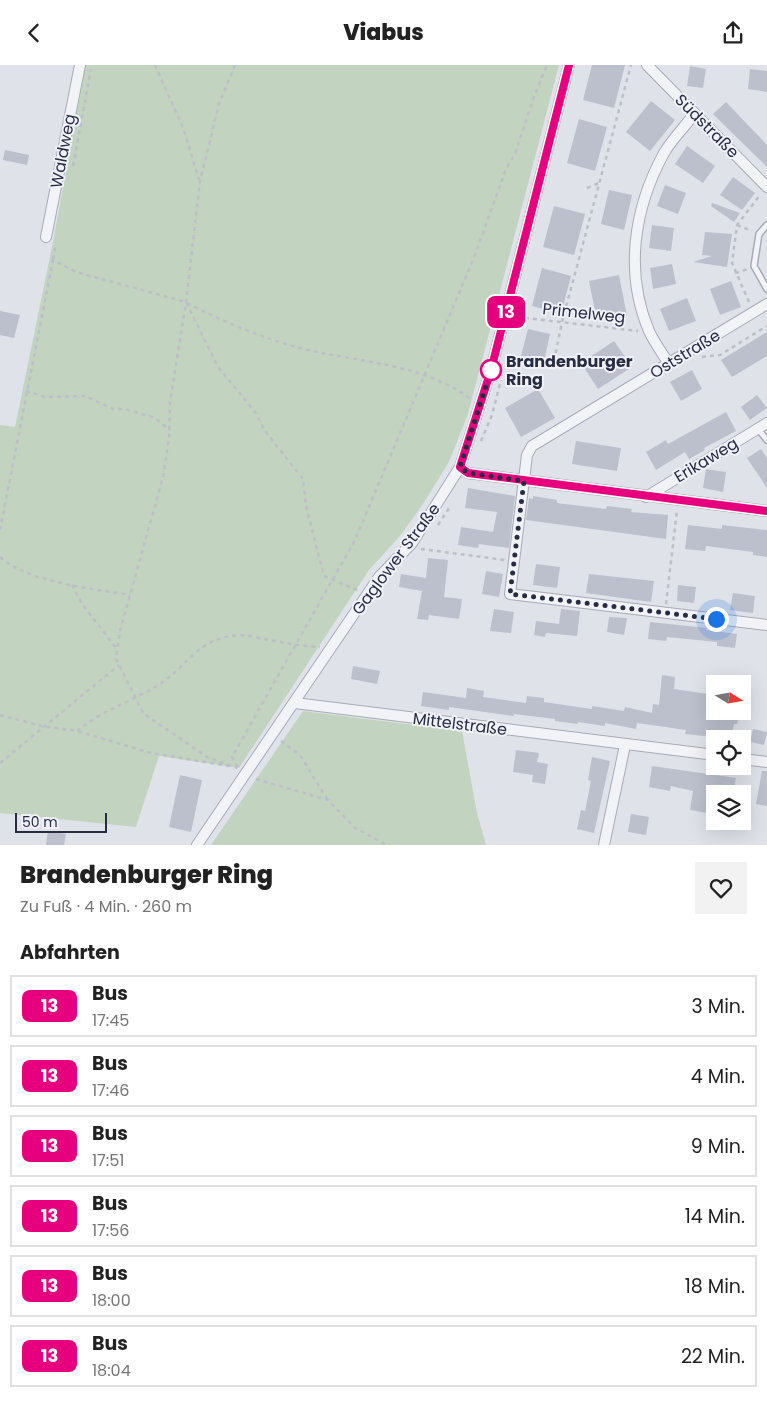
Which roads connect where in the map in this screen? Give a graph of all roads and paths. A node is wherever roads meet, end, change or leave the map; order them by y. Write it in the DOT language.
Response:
graph roads {
  1 [pos="80,65"];
  2 [pos="155,65"];
  3 [pos="235,65"];
  4 [pos="547,65"];
  5 [pos="570,65"];
  6 [pos="631,65"];
  7 [pos="647,65"];
  8 [pos="694,114"];
  9 [pos="200,181"];
  10 [pos="601,182"];
  11 [pos="587,188"];
  12 [pos="765,189"];
  13 [pos="737,225"];
  14 [pos="767,225"];
  15 [pos="759,234"];
  16 [pos="46,237"];
  17 [pos="754,266"];
  18 [pos="735,273"];
  19 [pos="767,289"];
  20 [pos="186,302"];
  21 [pos="767,304"];
  22 [pos="520,308"];
  23 [pos="752,308"];
  24 [pos="517,317"];
  25 [pos="562,322"];
  26 [pos="515,326"];
  27 [pos="649,332"];
  28 [pos="554,361"];
  29 [pos="669,364"];
  30 [pos="503,371"];
  31 [pos="426,374"];
  32 [pos="26,391"];
  33 [pos="476,401"];
  34 [pos="763,426"];
  35 [pos="170,430"];
  36 [pos="767,440"];
  37 [pos="478,448"];
  38 [pos="460,467"];
  39 [pos="524,481"];
  40 [pos="646,497"];
  41 [pos="452,503"];
  42 [pos="676,510"];
  43 [pos="767,511"];
  44 [pos="438,525"];
  45 [pos="0,530"];
  46 [pos="426,541"];
  47 [pos="421,549"];
  48 [pos="414,554"];
  49 [pos="0,557"];
  50 [pos="514,561"];
  51 [pos="333,580"];
  52 [pos="72,585"];
  53 [pos="362,592"];
  54 [pos="130,595"];
  55 [pos="665,612"];
  56 [pos="767,625"];
  57 [pos="296,645"];
  58 [pos="118,650"];
  59 [pos="320,655"];
  60 [pos="119,665"];
  61 [pos="134,697"];
  62 [pos="294,703"];
  63 [pos="0,715"];
  64 [pos="42,726"];
  65 [pos="77,731"];
  66 [pos="285,734"];
  67 [pos="281,741"];
  68 [pos="624,745"];
  69 [pos="276,749"];
  70 [pos="706,754"];
  71 [pos="751,760"];
  72 [pos="767,762"];
  73 [pos="0,763"];
  74 [pos="241,769"];
  75 [pos="261,772"];
  76 [pos="328,801"];
  77 [pos="197,845"];
  78 [pos="386,845"];
  79 [pos="604,845"];
  1 -- 16 [label="street, Waldweg"];
  2 -- 9 [label="path"];
  3 -- 9 [label="path"];
  4 -- 31 [label="path"];
  5 -- 38 [label="street, Gaglower Straße"];
  6 -- 10 [label="path"];
  7 -- 8 [label="street, Südstraße"];
  8 -- 12 [label="street, Südstraße"];
  8 -- 27 [label="street"];
  9 -- 20 [label="path"];
  10 -- 11 [label="path"];
  10 -- 25 [label="path"];
  12 -- 13 [label="path"];
  13 -- 15 [label="path"];
  13 -- 18 [label="path"];
  14 -- 15 [label="lane"];
  15 -- 17 [label="lane"];
  17 -- 18 [label="path"];
  17 -- 19 [label="lane"];
  18 -- 23 [label="path"];
  20 -- 31 [label="path"];
  20 -- 32 [label="path"];
  20 -- 35 [label="path"];
  20 -- 51 [label="path"];
  21 -- 29 [label="street, Oststraße"];
  22 -- 24 [label="path"];
  24 -- 25 [label="path, Primelweg"];
  24 -- 26 [label="path"];
  25 -- 27 [label="path, Primelweg"];
  25 -- 28 [label="path"];
  27 -- 29 [label="street"];
  29 -- 39 [label="street, Oststraße"];
  30 -- 37 [label="path"];
  31 -- 33 [label="path"];
  31 -- 51 [label="path"];
  32 -- 35 [label="path"];
  32 -- 45 [label="path"];
  34 -- 36 [label="lane"];
  34 -- 40 [label="street, Erikaweg"];
  35 -- 54 [label="path"];
  38 -- 39 [label="street"];
  38 -- 62 [label="street, Gaglower Straße"];
  39 -- 40 [label="street"];
  39 -- 50 [label="street, Oststraße"];
  40 -- 43 [label="street"];
  41 -- 44 [label="path"];
  42 -- 55 [label="path"];
  46 -- 47 [label="path"];
  47 -- 48 [label="path"];
  47 -- 50 [label="path"];
  49 -- 52 [label="path"];
  50 -- 55 [label="street, Oststraße"];
  51 -- 53 [label="path"];
  51 -- 57 [label="path"];
  52 -- 54 [label="path"];
  52 -- 58 [label="path"];
  54 -- 58 [label="path"];
  55 -- 56 [label="street"];
  57 -- 59 [label="path"];
  57 -- 61 [label="path"];
  57 -- 74 [label="path"];
  58 -- 60 [label="path"];
  60 -- 61 [label="path"];
  60 -- 64 [label="path"];
  61 -- 65 [label="path"];
  61 -- 74 [label="path"];
  62 -- 68 [label="street, Mittelstraße"];
  62 -- 77 [label="street, Gaglower Straße"];
  63 -- 64 [label="path"];
  64 -- 65 [label="path"];
  64 -- 73 [label="path"];
  65 -- 74 [label="path"];
  66 -- 67 [label="path"];
  67 -- 69 [label="path"];
  67 -- 76 [label="path"];
  68 -- 70 [label="street, Mittelstraße"];
  68 -- 79 [label="street"];
  71 -- 72 [label="street"];
  75 -- 76 [label="path"];
  76 -- 78 [label="path"];
}
